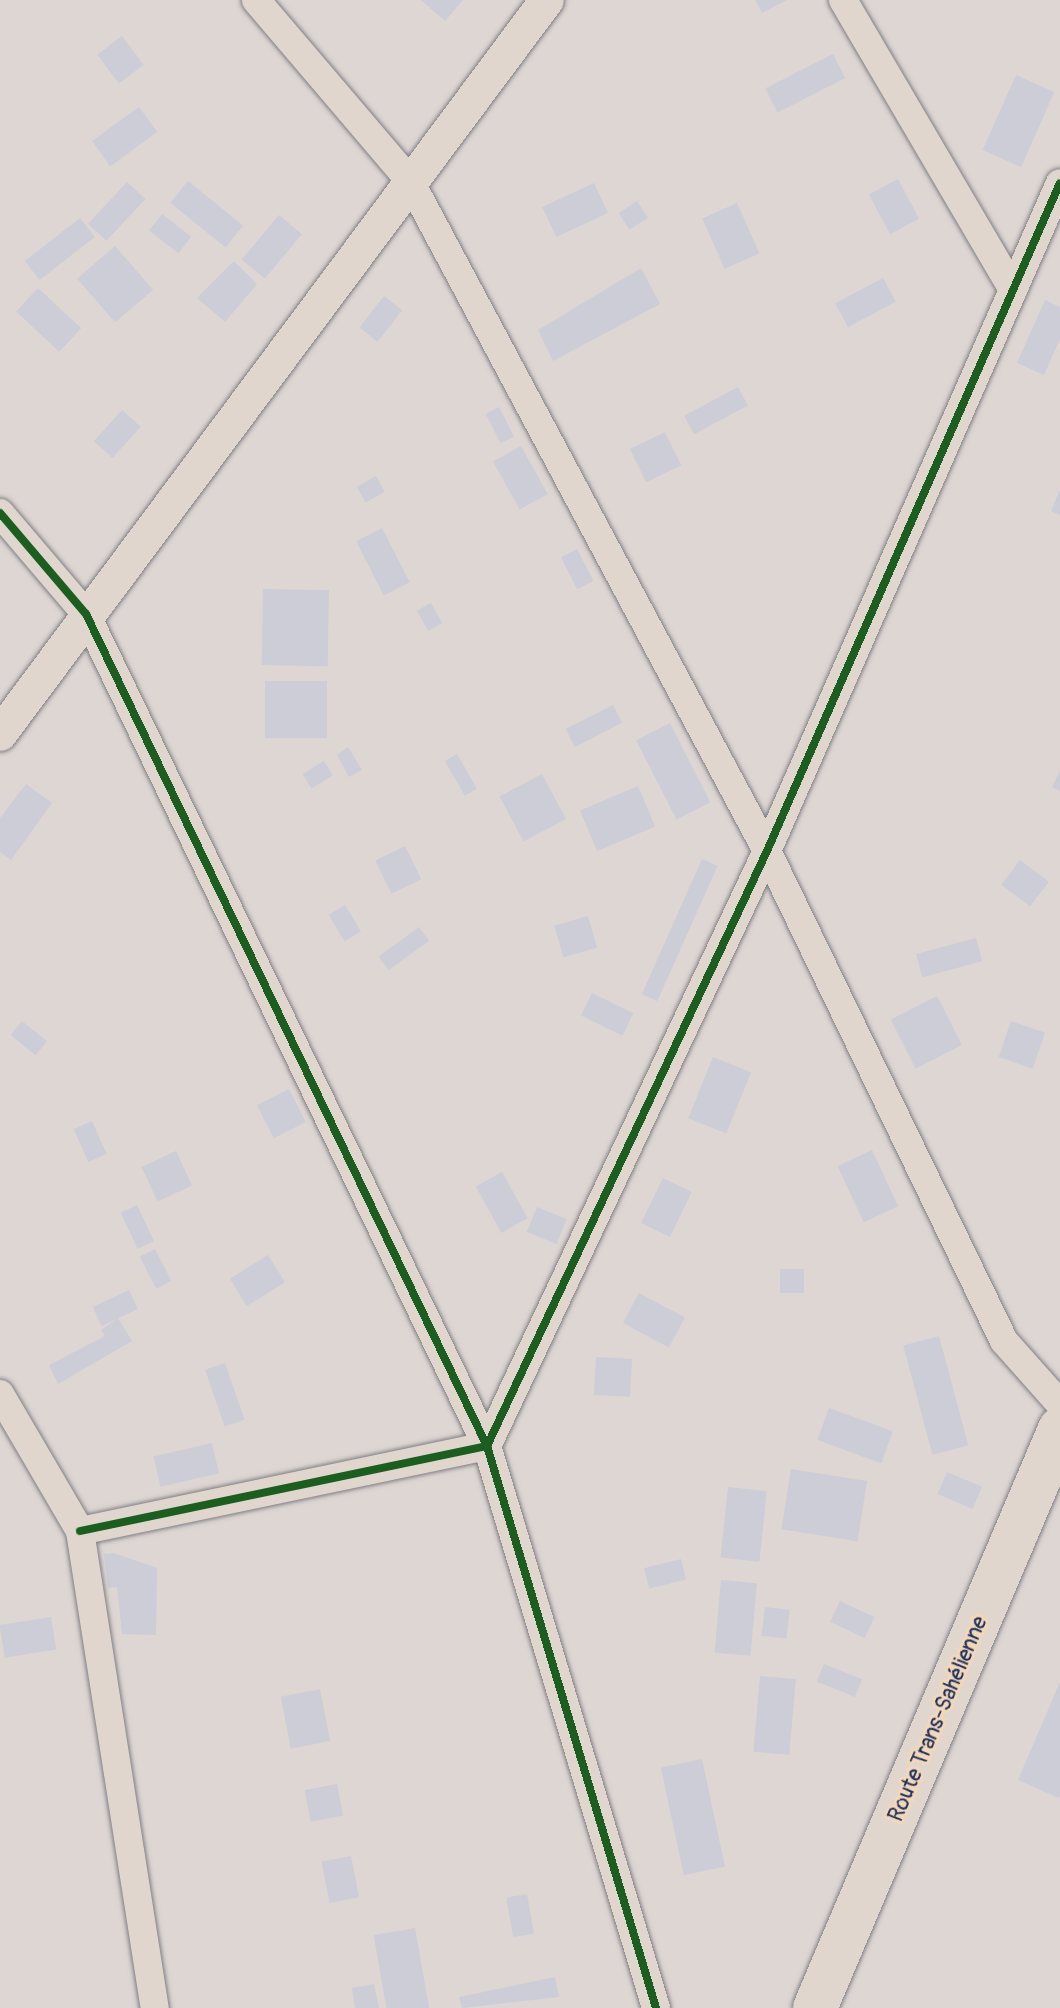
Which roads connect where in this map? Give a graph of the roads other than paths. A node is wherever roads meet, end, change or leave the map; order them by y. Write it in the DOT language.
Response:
graph roads {
  1 [pos="256,0"];
  2 [pos="547,0"];
  3 [pos="843,0"];
  4 [pos="410,181"];
  5 [pos="1060,183"];
  6 [pos="1013,290"];
  7 [pos="0,513"];
  8 [pos="86,614"];
  9 [pos="0,734"];
  10 [pos="767,851"];
  11 [pos="0,1394"];
  12 [pos="1060,1404"];
  13 [pos="1060,1429"];
  14 [pos="487,1446"];
  15 [pos="80,1531"];
  16 [pos="155,2008"];
  17 [pos="656,2008"];
  18 [pos="815,2008"];
  1 -- 4 [label="street"];
  2 -- 4 [label="street"];
  3 -- 6 [label="street"];
  4 -- 8 [label="street"];
  4 -- 10 [label="street"];
  5 -- 6 [label="street"];
  6 -- 10 [label="street"];
  7 -- 8 [label="street"];
  8 -- 9 [label="street"];
  8 -- 14 [label="street"];
  10 -- 12 [label="street"];
  10 -- 14 [label="street"];
  11 -- 15 [label="street"];
  13 -- 18 [label="highway, Route Trans-Sahélienne"];
  14 -- 15 [label="street"];
  14 -- 17 [label="street"];
  15 -- 16 [label="street"];
}
